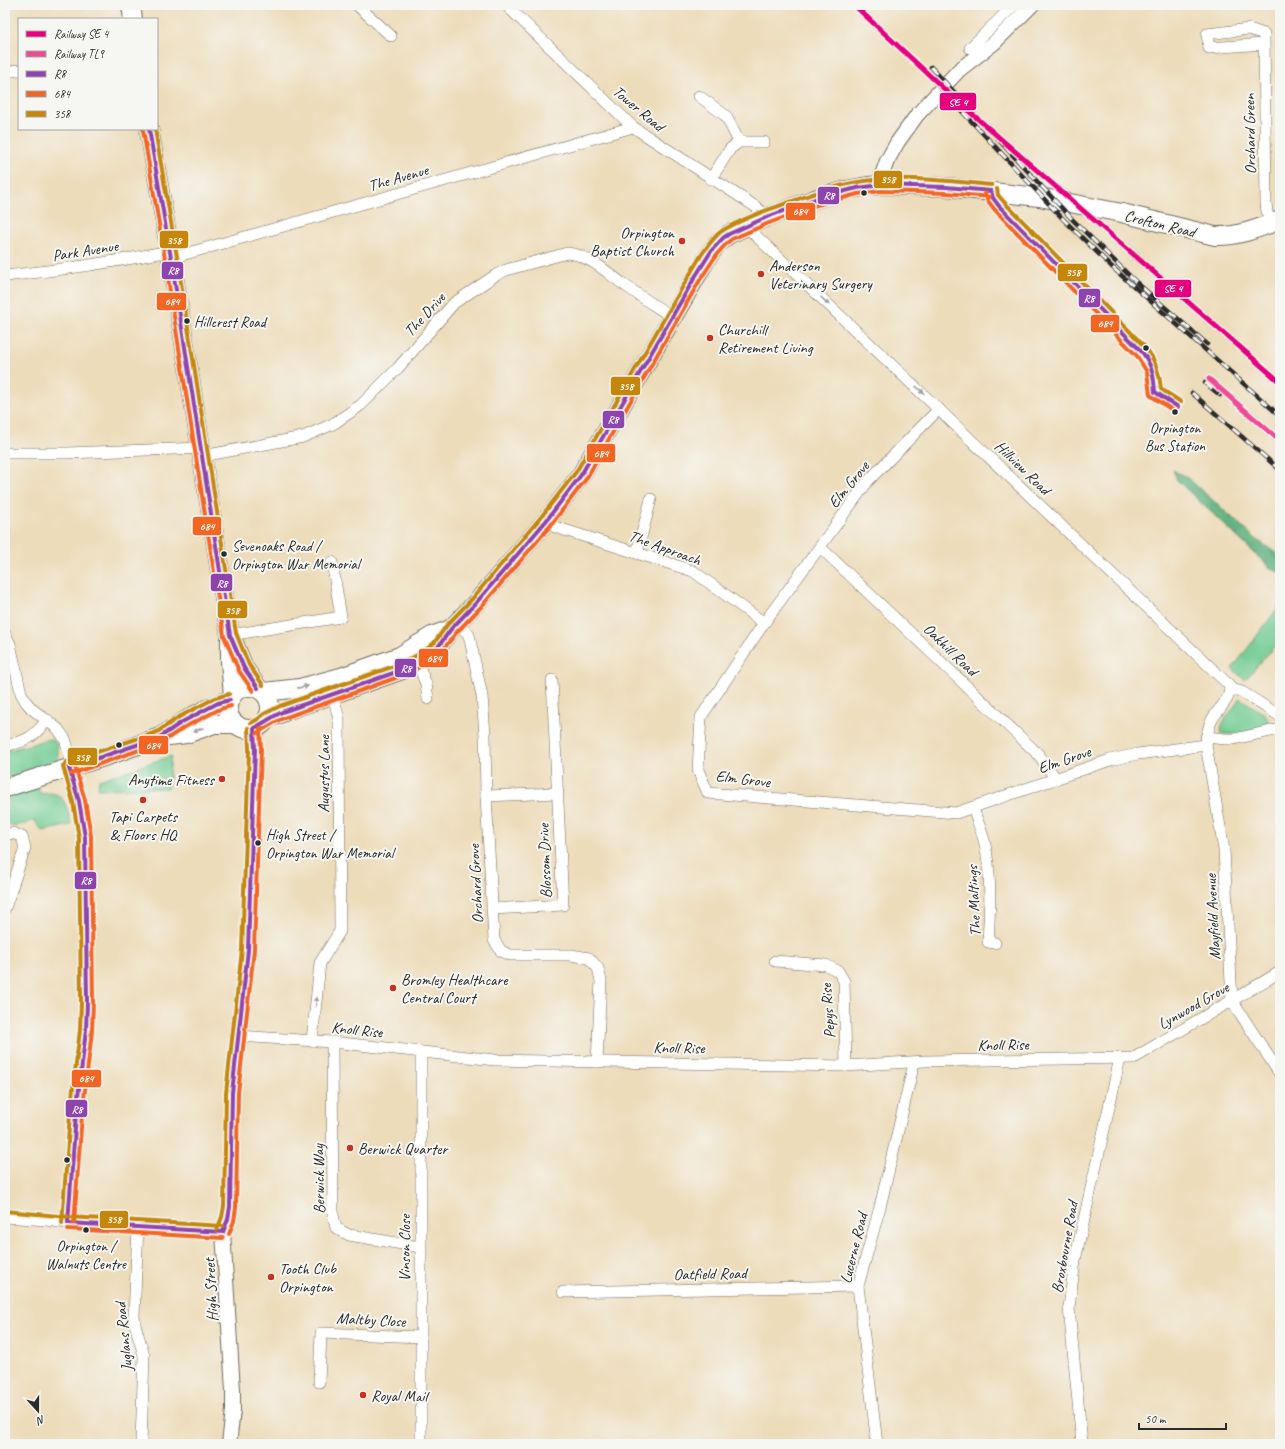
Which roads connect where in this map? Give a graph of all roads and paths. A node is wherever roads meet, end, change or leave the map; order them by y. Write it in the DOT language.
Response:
graph roads {
  1 [pos="131,5"];
  2 [pos="357,5"];
  3 [pos="506,5"];
  4 [pos="1014,5"];
  5 [pos="1032,5"];
  6 [pos="133,18"];
  7 [pos="391,36"];
  8 [pos="1263,44"];
  9 [pos="970,48"];
  10 [pos="18,70"];
  11 [pos="5,72"];
  12 [pos="699,96"];
  13 [pos="633,127"];
  14 [pos="149,130"];
  15 [pos="739,142"];
  16 [pos="764,142"];
  17 [pos="711,179"];
  18 [pos="881,185"];
  19 [pos="767,217"];
  20 [pos="1275,222"];
  21 [pos="747,225"];
  22 [pos="171,254"];
  23 [pos="5,276"];
  24 [pos="672,317"];
  25 [pos="939,409"];
  26 [pos="202,452"];
  27 [pos="5,453"];
  28 [pos="651,499"];
  29 [pos="546,521"];
  30 [pos="820,546"];
  31 [pos="637,553"];
  32 [pos="332,562"];
  33 [pos="764,623"];
  34 [pos="455,626"];
  35 [pos="5,634"];
  36 [pos="230,635"];
  37 [pos="415,655"];
  38 [pos="552,680"];
  39 [pos="1231,689"];
  40 [pos="261,690"];
  41 [pos="333,694"];
  42 [pos="231,697"];
  43 [pos="428,699"];
  44 [pos="1280,716"];
  45 [pos="48,720"];
  46 [pos="236,724"];
  47 [pos="260,724"];
  48 [pos="1280,729"];
  49 [pos="160,737"];
  50 [pos="1206,741"];
  51 [pos="5,746"];
  52 [pos="69,768"];
  53 [pos="1056,779"];
  54 [pos="5,788"];
  55 [pos="558,793"];
  56 [pos="486,796"];
  57 [pos="973,808"];
  58 [pos="5,835"];
  59 [pos="5,908"];
  60 [pos="492,909"];
  61 [pos="995,943"];
  62 [pos="775,961"];
  63 [pos="1280,972"];
  64 [pos="1232,1001"];
  65 [pos="239,1036"];
  66 [pos="312,1041"];
  67 [pos="332,1042"];
  68 [pos="422,1052"];
  69 [pos="1120,1058"];
  70 [pos="596,1062"];
  71 [pos="914,1063"];
  72 [pos="846,1066"];
  73 [pos="1280,1074"];
  74 [pos="5,1217"];
  75 [pos="68,1223"];
  76 [pos="138,1228"];
  77 [pos="223,1232"];
  78 [pos="420,1247"];
  79 [pos="858,1286"];
  80 [pos="563,1292"];
  81 [pos="421,1337"];
  82 [pos="319,1382"];
  83 [pos="142,1442"];
  84 [pos="229,1444"];
  85 [pos="421,1444"];
  86 [pos="877,1444"];
  87 [pos="1082,1444"];
  1 -- 6 [label="main road"];
  2 -- 7 [label="street"];
  3 -- 13 [label="street, Tower Road"];
  4 -- 9 [label="street"];
  5 -- 18 [label="street"];
  8 -- 20 [label="street, Orchard Green"];
  10 -- 11 [label="street"];
  12 -- 15 [label="street"];
  13 -- 17 [label="street, Tower Road"];
  13 -- 22 [label="street, The Avenue"];
  14 -- 22 [label="main road"];
  15 -- 16 [label="street"];
  15 -- 17 [label="street"];
  17 -- 19 [label="street, Tower Road"];
  18 -- 19 [label="main road, Crofton Road"];
  18 -- 20 [label="main road, Crofton Road"];
  19 -- 21 [label="main road, Crofton Road"];
  21 -- 24 [label="main road, Crofton Road"];
  21 -- 25 [label="street, Hillview Road, one-way"];
  22 -- 23 [label="street, Park Avenue"];
  22 -- 26 [label="main road"];
  24 -- 26 [label="street, The Drive"];
  24 -- 29 [label="main road, Crofton Road"];
  25 -- 30 [label="street, Elm Grove"];
  25 -- 39 [label="street, Hillview Road"];
  26 -- 27 [label="street"];
  26 -- 36 [label="main road"];
  28 -- 31 [label="street"];
  29 -- 31 [label="street, The Approach"];
  29 -- 34 [label="main road, Crofton Road"];
  30 -- 33 [label="street, Elm Grove"];
  30 -- 53 [label="street, Oakhill Road"];
  31 -- 33 [label="street, The Approach"];
  32 -- 36 [label="street"];
  33 -- 57 [label="street, Elm Grove"];
  34 -- 37 [label="main road"];
  34 -- 56 [label="street, Orchard Grove"];
  35 -- 45 [label="street"];
  36 -- 40 [label="main road"];
  36 -- 42 [label="main road"];
  40 -- 37 [label="main road, one-way"];
  37 -- 41 [label="main road"];
  37 -- 43 [label="street"];
  38 -- 55 [label="street, Blossom Drive"];
  39 -- 44 [label="street"];
  39 -- 50 [label="street"];
  40 -- 42 [label="main road"];
  40 -- 47 [label="main road"];
  41 -- 47 [label="main road"];
  66 -- 41 [label="street, Augustus Lane, one-way"];
  42 -- 46 [label="main road"];
  42 -- 49 [label="main road"];
  45 -- 51 [label="street"];
  45 -- 52 [label="street"];
  46 -- 47 [label="main road"];
  46 -- 49 [label="main road, one-way"];
  47 -- 65 [label="street, High Street"];
  48 -- 50 [label="street, Elm Grove"];
  49 -- 52 [label="main road"];
  50 -- 53 [label="street, Elm Grove"];
  50 -- 64 [label="street, Mayfield Avenue"];
  52 -- 54 [label="main road"];
  52 -- 75 [label="street"];
  53 -- 57 [label="street, Elm Grove"];
  55 -- 56 [label="street"];
  55 -- 60 [label="street, Blossom Drive"];
  56 -- 60 [label="street, Orchard Grove"];
  57 -- 61 [label="street, The Maltings"];
  58 -- 59 [label="street"];
  60 -- 70 [label="street, Orchard Grove"];
  62 -- 72 [label="street, Pepys Rise"];
  63 -- 64 [label="street, Lynwood Grove"];
  64 -- 69 [label="street, Lynwood Grove"];
  64 -- 73 [label="street"];
  65 -- 66 [label="street, Knoll Rise"];
  65 -- 77 [label="street, High Street"];
  66 -- 67 [label="street, Knoll Rise"];
  67 -- 68 [label="street, Knoll Rise"];
  67 -- 78 [label="street, Berwick Way"];
  68 -- 70 [label="street, Knoll Rise"];
  68 -- 78 [label="street, Vinson Close"];
  69 -- 71 [label="street, Knoll Rise"];
  69 -- 87 [label="street, Broxbourne Road"];
  70 -- 72 [label="street, Knoll Rise"];
  71 -- 72 [label="street, Knoll Rise"];
  71 -- 79 [label="street, Lucerne Road"];
  74 -- 75 [label="street"];
  75 -- 76 [label="street"];
  76 -- 77 [label="street"];
  76 -- 83 [label="street, Juglans Road"];
  77 -- 84 [label="street, High Street"];
  78 -- 81 [label="street, Vinson Close"];
  79 -- 80 [label="street, Oatfield Road"];
  79 -- 86 [label="street, Lucerne Road"];
  81 -- 82 [label="street, Maltby Close"];
  81 -- 85 [label="street, Vinson Close"];
}
